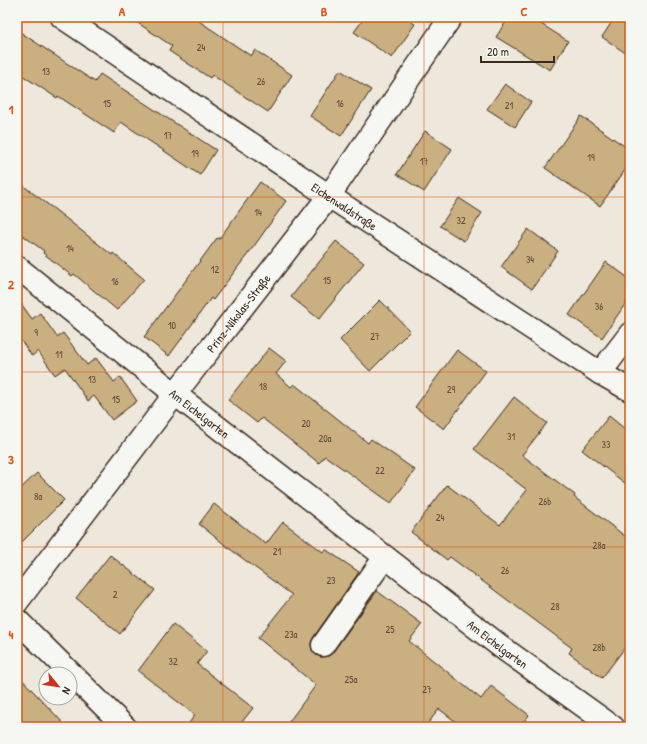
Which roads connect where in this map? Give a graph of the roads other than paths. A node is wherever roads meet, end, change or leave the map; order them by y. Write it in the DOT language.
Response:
graph roads {
  1 [pos="62,17"];
  2 [pos="451,17"];
  3 [pos="329,196"];
  4 [pos="17,267"];
  5 [pos="630,334"];
  6 [pos="600,373"];
  7 [pos="630,390"];
  8 [pos="175,394"];
  9 [pos="385,557"];
  10 [pos="17,602"];
  11 [pos="17,620"];
  12 [pos="323,645"];
  13 [pos="125,727"];
  14 [pos="613,727"];
  1 -- 3 [label="street, Eichenwaldstraße"];
  2 -- 3 [label="street, Prinz-Nikolas-Straße"];
  3 -- 6 [label="street, Eichenwaldstraße"];
  3 -- 8 [label="street, Prinz-Nikolas-Straße"];
  4 -- 8 [label="street, Am Eichelgarten"];
  5 -- 6 [label="street"];
  6 -- 7 [label="street, Eichenwaldstraße"];
  8 -- 9 [label="street, Am Eichelgarten"];
  8 -- 10 [label="street, Prinz-Nikolas-Straße"];
  9 -- 12 [label="street"];
  9 -- 14 [label="street, Am Eichelgarten"];
  11 -- 13 [label="street"];
}
